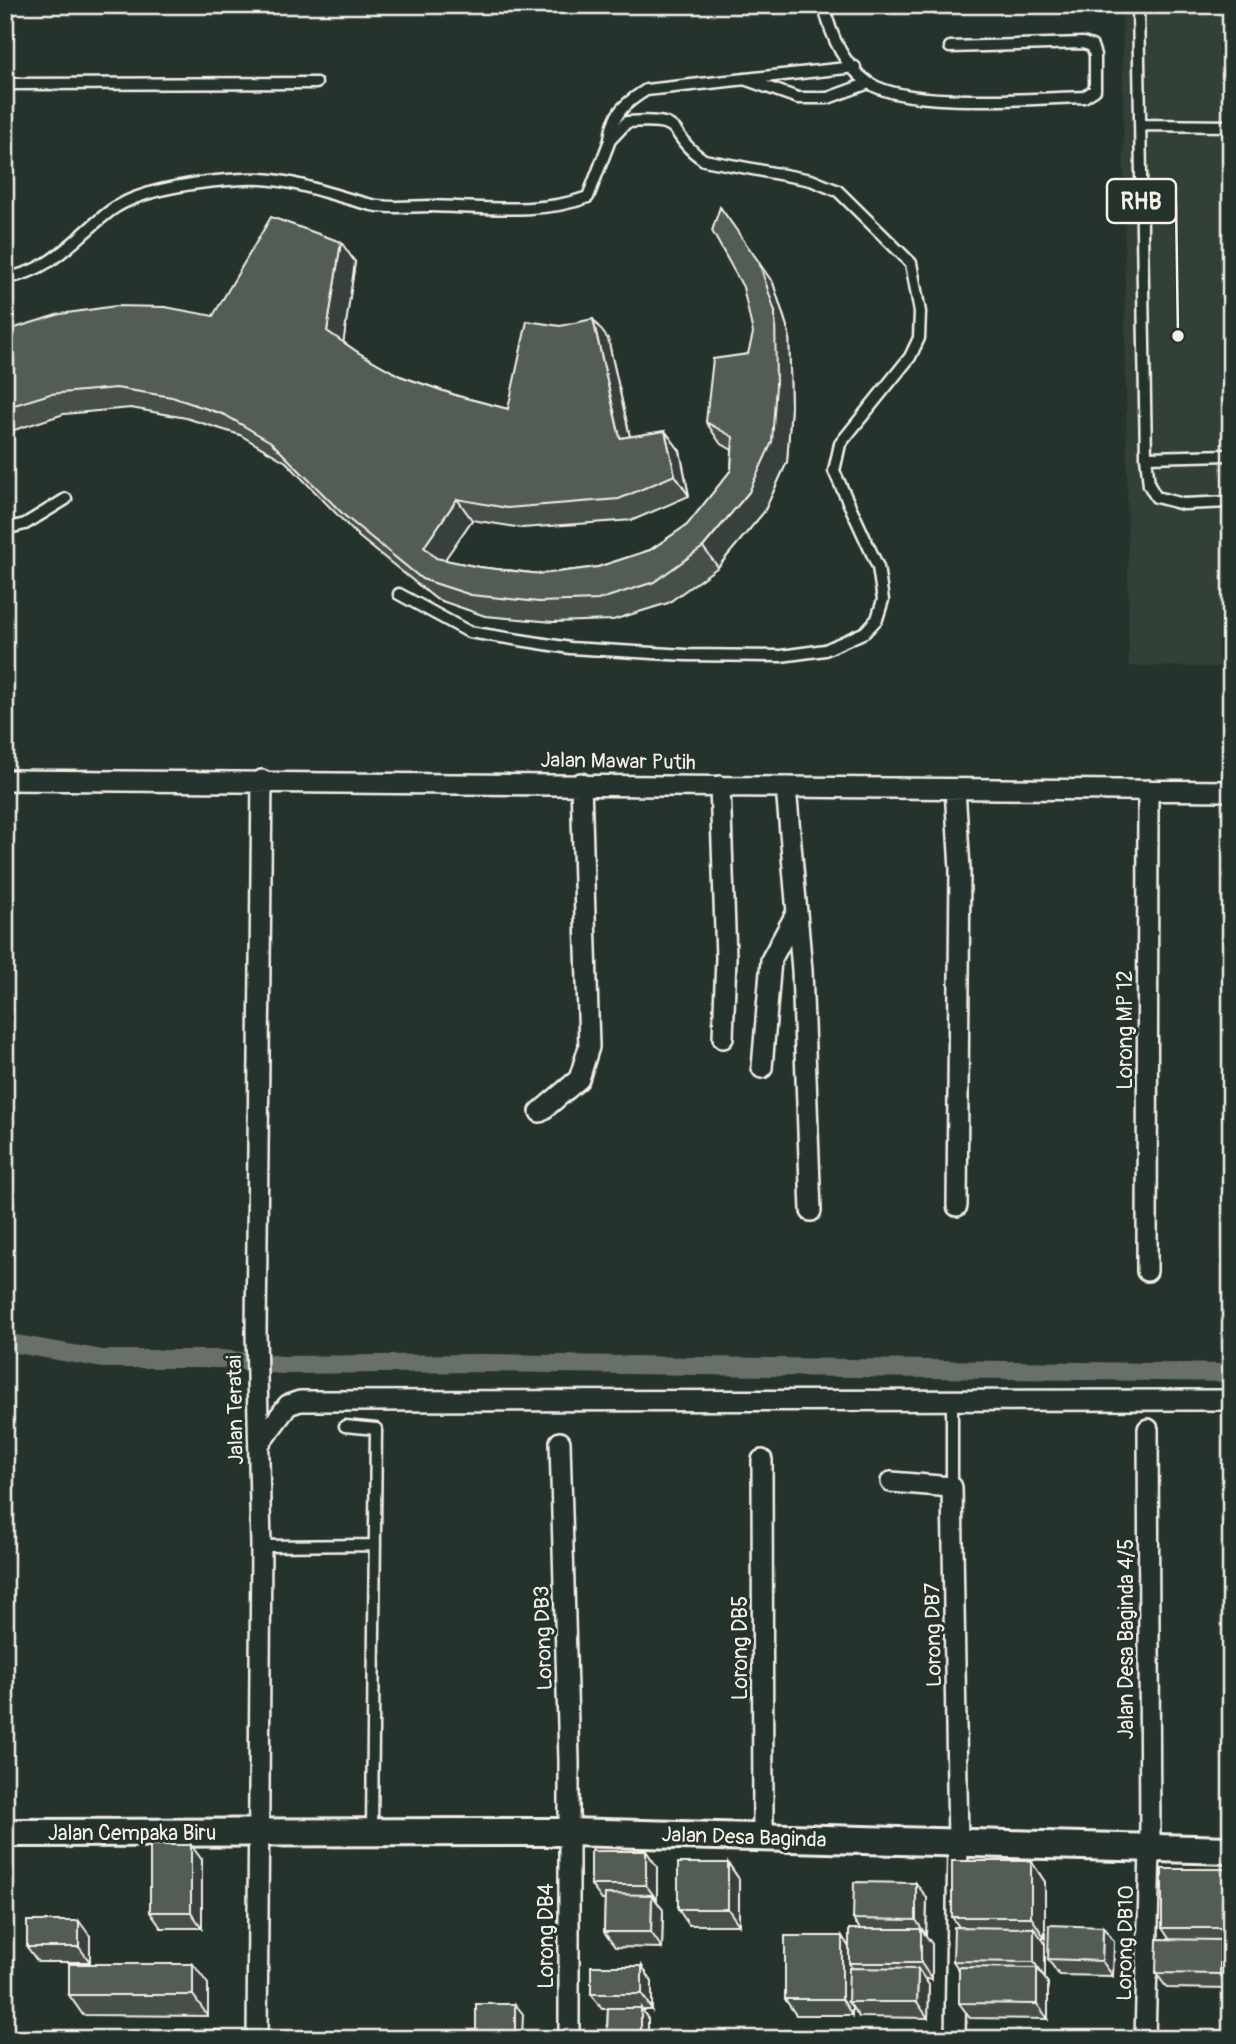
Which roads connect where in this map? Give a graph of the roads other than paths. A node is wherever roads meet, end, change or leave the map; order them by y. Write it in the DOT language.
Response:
graph roads {
  1 [pos="824,5"];
  2 [pos="1138,5"];
  3 [pos="950,47"];
  4 [pos="855,67"];
  5 [pos="740,78"];
  6 [pos="316,83"];
  7 [pos="870,83"];
  8 [pos="5,84"];
  9 [pos="1140,125"];
  10 [pos="1231,126"];
  11 [pos="610,140"];
  12 [pos="5,278"];
  13 [pos="1231,455"];
  14 [pos="1146,457"];
  15 [pos="66,499"];
  16 [pos="1231,502"];
  17 [pos="5,529"];
  18 [pos="398,594"];
  19 [pos="5,780"];
  20 [pos="262,780"];
  21 [pos="581,783"];
  22 [pos="720,786"];
  23 [pos="786,787"];
  24 [pos="955,789"];
  25 [pos="1148,790"];
  26 [pos="1231,791"];
  27 [pos="797,912"];
  28 [pos="723,1038"];
  29 [pos="762,1068"];
  30 [pos="540,1112"];
  31 [pos="957,1206"];
  32 [pos="811,1211"];
  33 [pos="1147,1270"];
  34 [pos="1231,1400"];
  35 [pos="952,1401"];
  36 [pos="345,1426"];
  37 [pos="1147,1429"];
  38 [pos="559,1442"];
  39 [pos="259,1445"];
  40 [pos="762,1460"];
  41 [pos="891,1482"];
  42 [pos="952,1487"];
  43 [pos="375,1545"];
  44 [pos="261,1546"];
  45 [pos="372,1832"];
  46 [pos="568,1832"];
  47 [pos="5,1833"];
  48 [pos="258,1833"];
  49 [pos="763,1837"];
  50 [pos="958,1843"];
  51 [pos="1150,1849"];
  52 [pos="1231,1850"];
  53 [pos="257,2039"];
  54 [pos="569,2039"];
  55 [pos="955,2039"];
  56 [pos="1145,2039"];
  1 -- 4 [label="lane"];
  2 -- 9 [label="lane"];
  3 -- 7 [label="lane"];
  4 -- 5 [label="lane"];
  4 -- 7 [label="lane"];
  5 -- 7 [label="lane"];
  5 -- 11 [label="lane"];
  6 -- 8 [label="lane"];
  9 -- 10 [label="lane"];
  9 -- 14 [label="lane"];
  11 -- 12 [label="lane"];
  11 -- 18 [label="lane"];
  13 -- 14 [label="lane"];
  14 -- 16 [label="lane"];
  15 -- 17 [label="lane"];
  19 -- 20 [label="street, Jalan Mawar Putih"];
  20 -- 21 [label="street, Jalan Mawar Putih"];
  20 -- 39 [label="street, Jalan Teratai"];
  21 -- 22 [label="street, Jalan Mawar Putih"];
  21 -- 30 [label="street"];
  22 -- 23 [label="street, Jalan Mawar Putih"];
  22 -- 28 [label="street"];
  23 -- 24 [label="street, Jalan Mawar Putih"];
  23 -- 27 [label="street"];
  24 -- 25 [label="street, Jalan Mawar Putih"];
  24 -- 31 [label="street"];
  25 -- 26 [label="street, Jalan Mawar Putih"];
  25 -- 33 [label="street, Lorong MP 12"];
  27 -- 29 [label="street"];
  27 -- 32 [label="street"];
  34 -- 35 [label="street"];
  35 -- 39 [label="street"];
  35 -- 42 [label="lane"];
  36 -- 43 [label="lane"];
  37 -- 51 [label="street, Jalan Desa Baginda 4/5"];
  38 -- 46 [label="street, Lorong DB3"];
  39 -- 44 [label="street, Jalan Teratai"];
  40 -- 49 [label="street, Lorong DB5"];
  41 -- 42 [label="street"];
  42 -- 50 [label="street, Lorong DB7"];
  43 -- 44 [label="lane"];
  43 -- 45 [label="lane"];
  44 -- 48 [label="street, Jalan Teratai"];
  45 -- 46 [label="street, Jalan Desa Baginda"];
  45 -- 48 [label="street, Jalan Desa Baginda"];
  46 -- 49 [label="street, Jalan Desa Baginda"];
  46 -- 54 [label="street, Lorong DB4"];
  47 -- 48 [label="street, Jalan Cempaka Biru"];
  48 -- 53 [label="street, Jalan Teratai"];
  49 -- 50 [label="street, Jalan Desa Baginda"];
  50 -- 51 [label="street, Jalan Desa Baginda"];
  50 -- 55 [label="street, Lorong DB7"];
  51 -- 52 [label="street, Jalan Desa Baginda"];
  51 -- 56 [label="street, Lorong DB10"];
}
